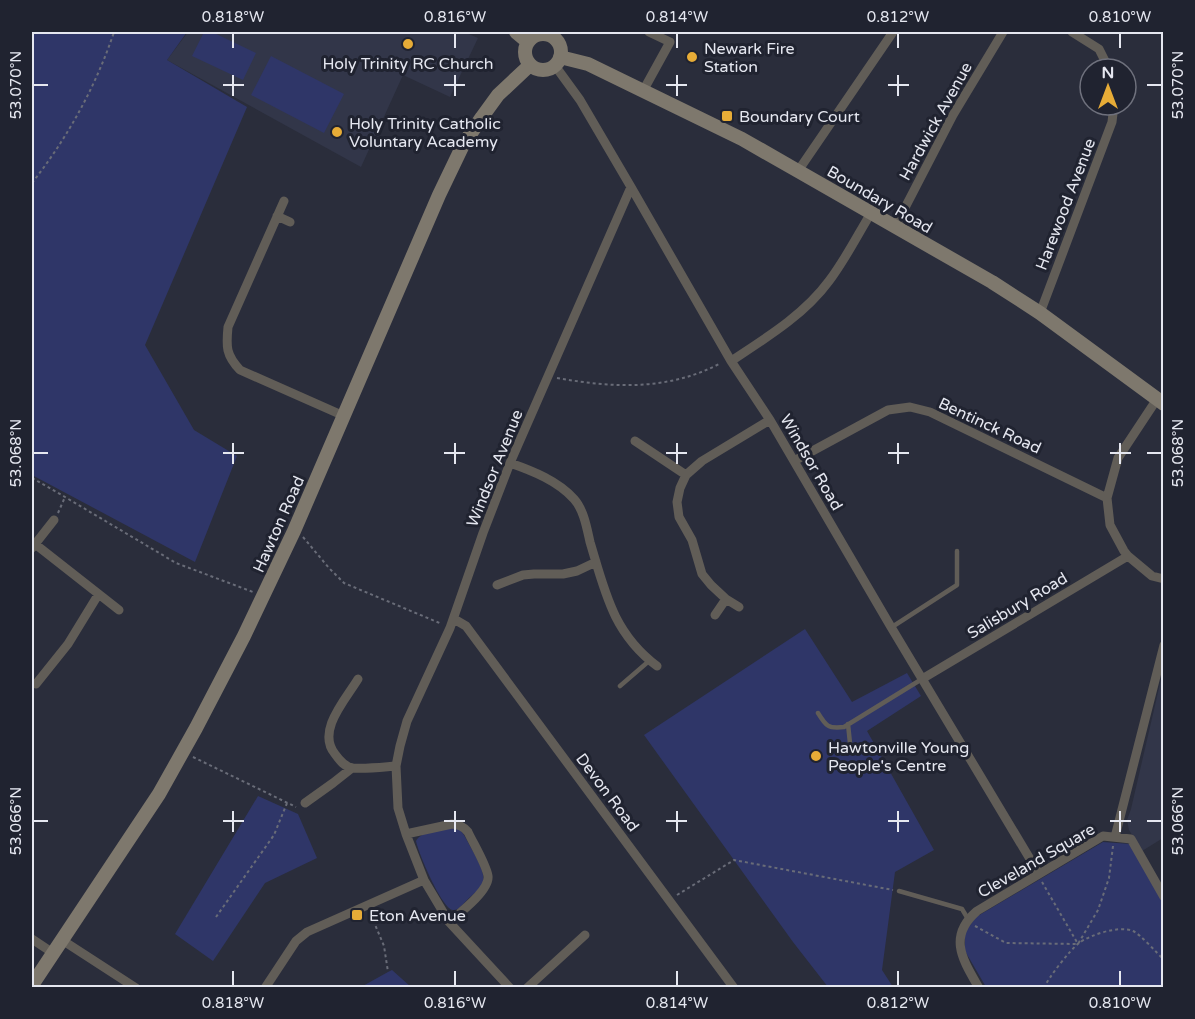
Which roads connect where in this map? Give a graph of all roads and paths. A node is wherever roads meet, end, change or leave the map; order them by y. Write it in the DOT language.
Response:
graph roads {
  1 [pos="114,32"];
  2 [pos="516,32"];
  3 [pos="650,32"];
  4 [pos="893,32"];
  5 [pos="1003,32"];
  6 [pos="1072,32"];
  7 [pos="549,33"];
  8 [pos="528,42"];
  9 [pos="1104,57"];
  10 [pos="558,62"];
  11 [pos="530,65"];
  12 [pos="642,91"];
  13 [pos="1113,117"];
  14 [pos="798,171"];
  15 [pos="32,183"];
  16 [pos="631,187"];
  17 [pos="284,201"];
  18 [pos="871,213"];
  19 [pos="277,216"];
  20 [pos="290,222"];
  21 [pos="895,227"];
  22 [pos="1040,313"];
  23 [pos="730,359"];
  24 [pos="548,376"];
  25 [pos="1160,401"];
  26 [pos="344,416"];
  27 [pos="770,420"];
  28 [pos="635,441"];
  29 [pos="794,461"];
  30 [pos="510,463"];
  31 [pos="686,475"];
  32 [pos="32,478"];
  33 [pos="65,496"];
  34 [pos="1107,498"];
  35 [pos="54,520"];
  36 [pos="294,531"];
  37 [pos="33,546"];
  38 [pos="957,551"];
  39 [pos="1128,556"];
  40 [pos="596,562"];
  41 [pos="1164,579"];
  42 [pos="497,585"];
  43 [pos="98,595"];
  44 [pos="264,596"];
  45 [pos="726,600"];
  46 [pos="739,607"];
  47 [pos="119,610"];
  48 [pos="715,615"];
  49 [pos="452,623"];
  50 [pos="891,627"];
  51 [pos="1164,645"];
  52 [pos="653,663"];
  53 [pos="358,679"];
  54 [pos="922,679"];
  55 [pos="36,684"];
  56 [pos="620,686"];
  57 [pos="818,713"];
  58 [pos="848,724"];
  59 [pos="183,752"];
  60 [pos="851,753"];
  61 [pos="396,766"];
  62 [pos="352,768"];
  63 [pos="287,803"];
  64 [pos="305,803"];
  65 [pos="406,834"];
  66 [pos="1115,837"];
  67 [pos="1039,874"];
  68 [pos="424,880"];
  69 [pos="899,891"];
  70 [pos="1164,897"];
  71 [pos="669,900"];
  72 [pos="368,906"];
  73 [pos="216,917"];
  74 [pos="968,918"];
  75 [pos="449,922"];
  76 [pos="585,934"];
  77 [pos="32,939"];
  78 [pos="62,940"];
  79 [pos="1078,944"];
  80 [pos="53,952"];
  81 [pos="1164,960"];
  82 [pos="388,972"];
  83 [pos="32,985"];
  84 [pos="136,987"];
  85 [pos="265,987"];
  86 [pos="510,987"];
  87 [pos="527,987"];
  88 [pos="735,987"];
  89 [pos="979,987"];
  90 [pos="1044,987"];
  1 -- 15 [label="path"];
  2 -- 8 [label="street"];
  3 -- 12 [label="street"];
  4 -- 14 [label="street"];
  5 -- 21 [label="street, Hardwick Avenue"];
  6 -- 9 [label="street"];
  7 -- 8 [label="street"];
  7 -- 10 [label="street"];
  8 -- 11 [label="street"];
  10 -- 11 [label="street"];
  10 -- 12 [label="street, Boundary Road"];
  10 -- 16 [label="street, Windsor Road"];
  11 -- 26 [label="street, Hawton Road"];
  12 -- 14 [label="street, Boundary Road"];
  13 -- 22 [label="street, Harewood Avenue"];
  14 -- 18 [label="street, Boundary Road"];
  16 -- 23 [label="street, Windsor Road"];
  16 -- 24 [label="street, Windsor Avenue"];
  17 -- 19 [label="street"];
  18 -- 21 [label="street, Boundary Road"];
  18 -- 23 [label="street"];
  19 -- 20 [label="street"];
  19 -- 26 [label="street"];
  21 -- 22 [label="street, Boundary Road"];
  22 -- 25 [label="street, Boundary Road"];
  23 -- 24 [label="path"];
  23 -- 27 [label="street, Windsor Road"];
  24 -- 30 [label="street, Windsor Avenue"];
  25 -- 34 [label="street"];
  26 -- 36 [label="street, Hawton Road"];
  27 -- 29 [label="street, Windsor Road"];
  27 -- 31 [label="street"];
  28 -- 31 [label="street"];
  29 -- 34 [label="street, Bentinck Road"];
  29 -- 50 [label="street, Windsor Road"];
  30 -- 40 [label="street"];
  30 -- 49 [label="street, Windsor Avenue"];
  31 -- 45 [label="street"];
  32 -- 33 [label="path"];
  33 -- 35 [label="path"];
  33 -- 44 [label="path"];
  34 -- 39 [label="street"];
  35 -- 37 [label="street"];
  36 -- 44 [label="street, Hawton Road"];
  36 -- 49 [label="path"];
  37 -- 43 [label="street"];
  38 -- 50 [label="lane"];
  39 -- 41 [label="street"];
  39 -- 54 [label="street, Salisbury Road"];
  40 -- 42 [label="street"];
  40 -- 52 [label="street"];
  43 -- 47 [label="street"];
  43 -- 55 [label="street"];
  44 -- 59 [label="street, Hawton Road"];
  45 -- 46 [label="street"];
  45 -- 48 [label="street"];
  49 -- 61 [label="street, Windsor Avenue"];
  49 -- 71 [label="street, Devon Road"];
  50 -- 54 [label="street, Windsor Road"];
  51 -- 66 [label="street"];
  52 -- 56 [label="lane"];
  53 -- 62 [label="street"];
  54 -- 58 [label="lane"];
  54 -- 67 [label="street, Windsor Road"];
  57 -- 58 [label="lane"];
  58 -- 60 [label="lane"];
  59 -- 63 [label="path"];
  59 -- 78 [label="street, Hawton Road"];
  61 -- 62 [label="street"];
  61 -- 65 [label="street"];
  62 -- 64 [label="street"];
  63 -- 64 [label="path"];
  63 -- 73 [label="path"];
  65 -- 68 [label="street"];
  65 -- 75 [label="street"];
  66 -- 67 [label="street, Cleveland Square"];
  66 -- 70 [label="street, Cleveland Square"];
  66 -- 79 [label="path"];
  67 -- 74 [label="street, Cleveland Square"];
  67 -- 79 [label="path"];
  68 -- 72 [label="street"];
  68 -- 75 [label="street"];
  69 -- 71 [label="path"];
  69 -- 74 [label="lane"];
  71 -- 88 [label="street, Devon Road"];
  72 -- 82 [label="path"];
  72 -- 85 [label="street"];
  74 -- 79 [label="path"];
  74 -- 89 [label="street, Cleveland Square"];
  75 -- 86 [label="street"];
  76 -- 87 [label="street"];
  77 -- 80 [label="street"];
  78 -- 80 [label="street, Hawton Road"];
  78 -- 84 [label="street"];
  79 -- 81 [label="path"];
  79 -- 90 [label="path"];
  80 -- 83 [label="street, Hawton Road"];
}
